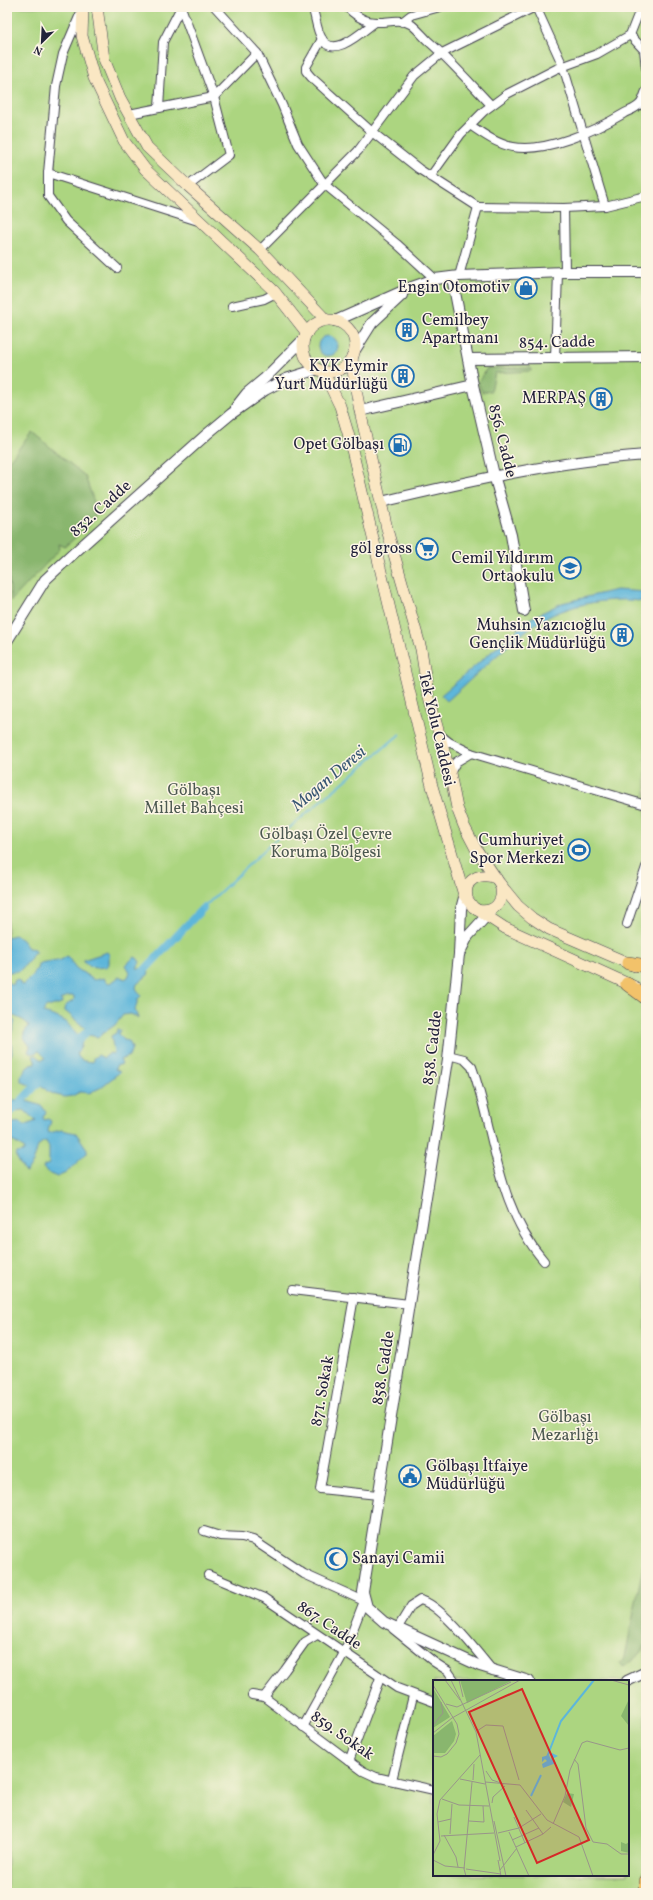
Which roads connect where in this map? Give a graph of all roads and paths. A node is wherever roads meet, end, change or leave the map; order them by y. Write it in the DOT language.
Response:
graph roads {
  1 [pos="82,7"];
  2 [pos="97,7"];
  3 [pos="181,7"];
  4 [pos="215,7"];
  5 [pos="312,7"];
  6 [pos="347,7"];
  7 [pos="440,7"];
  8 [pos="535,7"];
  9 [pos="641,7"];
  10 [pos="402,22"];
  11 [pos="374,23"];
  12 [pos="630,35"];
  13 [pos="322,39"];
  14 [pos="257,53"];
  15 [pos="442,53"];
  16 [pos="563,66"];
  17 [pos="646,68"];
  18 [pos="646,91"];
  19 [pos="214,98"];
  20 [pos="491,105"];
  21 [pos="159,108"];
  22 [pos="129,114"];
  23 [pos="470,125"];
  24 [pos="372,132"];
  25 [pos="584,135"];
  26 [pos="48,173"];
  27 [pos="430,177"];
  28 [pos="324,184"];
  29 [pos="188,186"];
  30 [pos="646,196"];
  31 [pos="605,206"];
  32 [pos="478,207"];
  33 [pos="564,208"];
  34 [pos="199,222"];
  35 [pos="260,250"];
  36 [pos="117,268"];
  37 [pos="562,272"];
  38 [pos="646,272"];
  39 [pos="455,277"];
  40 [pos="434,280"];
  41 [pos="412,287"];
  42 [pos="276,293"];
  43 [pos="232,306"];
  44 [pos="330,320"];
  45 [pos="306,336"];
  46 [pos="354,354"];
  47 [pos="646,357"];
  48 [pos="555,358"];
  49 [pos="468,359"];
  50 [pos="321,370"];
  51 [pos="473,385"];
  52 [pos="360,411"];
  53 [pos="231,414"];
  54 [pos="646,455"];
  55 [pos="494,475"];
  56 [pos="381,502"];
  57 [pos="524,611"];
  58 [pos="7,640"];
  59 [pos="438,734"];
  60 [pos="471,753"];
  61 [pos="450,773"];
  62 [pos="646,805"];
  63 [pos="646,868"];
  64 [pos="498,881"];
  65 [pos="472,902"];
  66 [pos="627,924"];
  67 [pos="459,954"];
  68 [pos="628,963"];
  69 [pos="646,966"];
  70 [pos="646,971"];
  71 [pos="627,984"];
  72 [pos="646,991"];
  73 [pos="646,998"];
  74 [pos="448,1056"];
  75 [pos="544,1261"];
  76 [pos="292,1290"];
  77 [pos="354,1297"];
  78 [pos="409,1304"];
  79 [pos="378,1495"];
  80 [pos="204,1531"];
  81 [pos="208,1575"];
  82 [pos="364,1601"];
  83 [pos="393,1627"];
  84 [pos="317,1635"];
  85 [pos="344,1653"];
  86 [pos="494,1671"];
  87 [pos="646,1672"];
  88 [pos="380,1678"];
  89 [pos="454,1680"];
  90 [pos="526,1680"];
  91 [pos="629,1680"];
  92 [pos="252,1694"];
  93 [pos="413,1696"];
  94 [pos="264,1697"];
  95 [pos="433,1702"];
  96 [pos="303,1727"];
  97 [pos="349,1761"];
  98 [pos="392,1780"];
  99 [pos="433,1790"];
  100 [pos="646,1881"];
  101 [pos="646,1885"];
  1 -- 26 [label="street"];
  1 -- 34 [label="main road"];
  2 -- 22 [label="main road"];
  3 -- 19 [label="street"];
  3 -- 21 [label="street"];
  4 -- 14 [label="street"];
  5 -- 13 [label="street"];
  6 -- 11 [label="street"];
  7 -- 10 [label="street"];
  8 -- 15 [label="street"];
  8 -- 16 [label="street"];
  9 -- 12 [label="street"];
  10 -- 11 [label="street"];
  10 -- 15 [label="street"];
  11 -- 13 [label="street"];
  12 -- 16 [label="street"];
  12 -- 17 [label="street"];
  13 -- 24 [label="street"];
  14 -- 19 [label="street"];
  14 -- 28 [label="street"];
  15 -- 20 [label="street"];
  15 -- 24 [label="street"];
  16 -- 20 [label="street"];
  16 -- 25 [label="street"];
  18 -- 25 [label="street"];
  19 -- 21 [label="street"];
  19 -- 29 [label="street"];
  20 -- 23 [label="street"];
  21 -- 22 [label="street"];
  22 -- 29 [label="main road"];
  23 -- 25 [label="street"];
  23 -- 27 [label="street"];
  24 -- 27 [label="street"];
  24 -- 28 [label="street"];
  25 -- 31 [label="street"];
  26 -- 34 [label="street"];
  26 -- 36 [label="street"];
  27 -- 32 [label="street"];
  28 -- 35 [label="street"];
  28 -- 40 [label="street"];
  29 -- 35 [label="main road"];
  30 -- 31 [label="street"];
  31 -- 33 [label="street"];
  32 -- 33 [label="street"];
  32 -- 39 [label="street"];
  33 -- 37 [label="street"];
  34 -- 42 [label="main road"];
  35 -- 44 [label="main road"];
  37 -- 38 [label="street"];
  37 -- 39 [label="street"];
  37 -- 48 [label="street"];
  39 -- 40 [label="street"];
  39 -- 49 [label="street, 856. Cadde"];
  40 -- 41 [label="street"];
  41 -- 44 [label="street"];
  41 -- 46 [label="street"];
  42 -- 43 [label="street"];
  42 -- 45 [label="main road"];
  44 -- 45 [label="main road"];
  44 -- 46 [label="main road"];
  45 -- 50 [label="main road"];
  45 -- 53 [label="street, 832. Cadde"];
  46 -- 50 [label="main road"];
  46 -- 52 [label="main road, Tek Yolu Caddesi"];
  47 -- 48 [label="street, 854. Cadde"];
  48 -- 49 [label="street, 854. Cadde"];
  49 -- 51 [label="street, 856. Cadde"];
  50 -- 53 [label="street, 832. Cadde"];
  50 -- 65 [label="main road, Tek Yolu Caddesi"];
  51 -- 52 [label="street"];
  51 -- 55 [label="street, 856. Cadde"];
  52 -- 56 [label="main road, Tek Yolu Caddesi"];
  53 -- 58 [label="street, 832. Cadde"];
  54 -- 55 [label="street"];
  55 -- 56 [label="street"];
  55 -- 57 [label="street, 856. Cadde"];
  56 -- 59 [label="main road, Tek Yolu Caddesi"];
  59 -- 60 [label="street"];
  59 -- 61 [label="main road, Tek Yolu Caddesi"];
  60 -- 61 [label="street"];
  60 -- 62 [label="street"];
  61 -- 64 [label="main road, Tek Yolu Caddesi"];
  63 -- 66 [label="street"];
  64 -- 65 [label="main road"];
  64 -- 65 [label="main road"];
  64 -- 68 [label="main road, Tek Yolu Caddesi"];
  65 -- 67 [label="street, 858. Cadde"];
  65 -- 67 [label="street, 858. Cadde"];
  65 -- 71 [label="main road"];
  67 -- 74 [label="street, 858. Cadde"];
  68 -- 69 [label="highway"];
  68 -- 70 [label="main road, Tek Yolu Caddesi"];
  71 -- 72 [label="main road"];
  71 -- 73 [label="highway"];
  74 -- 75 [label="street"];
  74 -- 78 [label="street, 858. Cadde"];
  76 -- 77 [label="street"];
  77 -- 78 [label="street"];
  77 -- 79 [label="street, 871. Sokak"];
  78 -- 79 [label="street, 858. Cadde"];
  79 -- 82 [label="street, 858. Cadde"];
  80 -- 82 [label="street"];
  81 -- 84 [label="street, 867. Cadde"];
  82 -- 83 [label="street"];
  82 -- 85 [label="street"];
  83 -- 86 [label="street"];
  83 -- 86 [label="street"];
  83 -- 89 [label="street"];
  84 -- 85 [label="street, 867. Cadde"];
  84 -- 94 [label="street"];
  85 -- 88 [label="street, 867. Cadde"];
  85 -- 96 [label="street"];
  86 -- 90 [label="street"];
  87 -- 91 [label="street"];
  88 -- 93 [label="street, 867. Cadde"];
  88 -- 97 [label="street"];
  92 -- 94 [label="street"];
  93 -- 95 [label="street, 867. Cadde"];
  93 -- 98 [label="street"];
  94 -- 96 [label="street, 859. Sokak"];
  96 -- 97 [label="street, 859. Sokak"];
  97 -- 98 [label="street, 859. Sokak"];
  98 -- 99 [label="street, 859. Sokak"];
  100 -- 101 [label="highway"];
}
